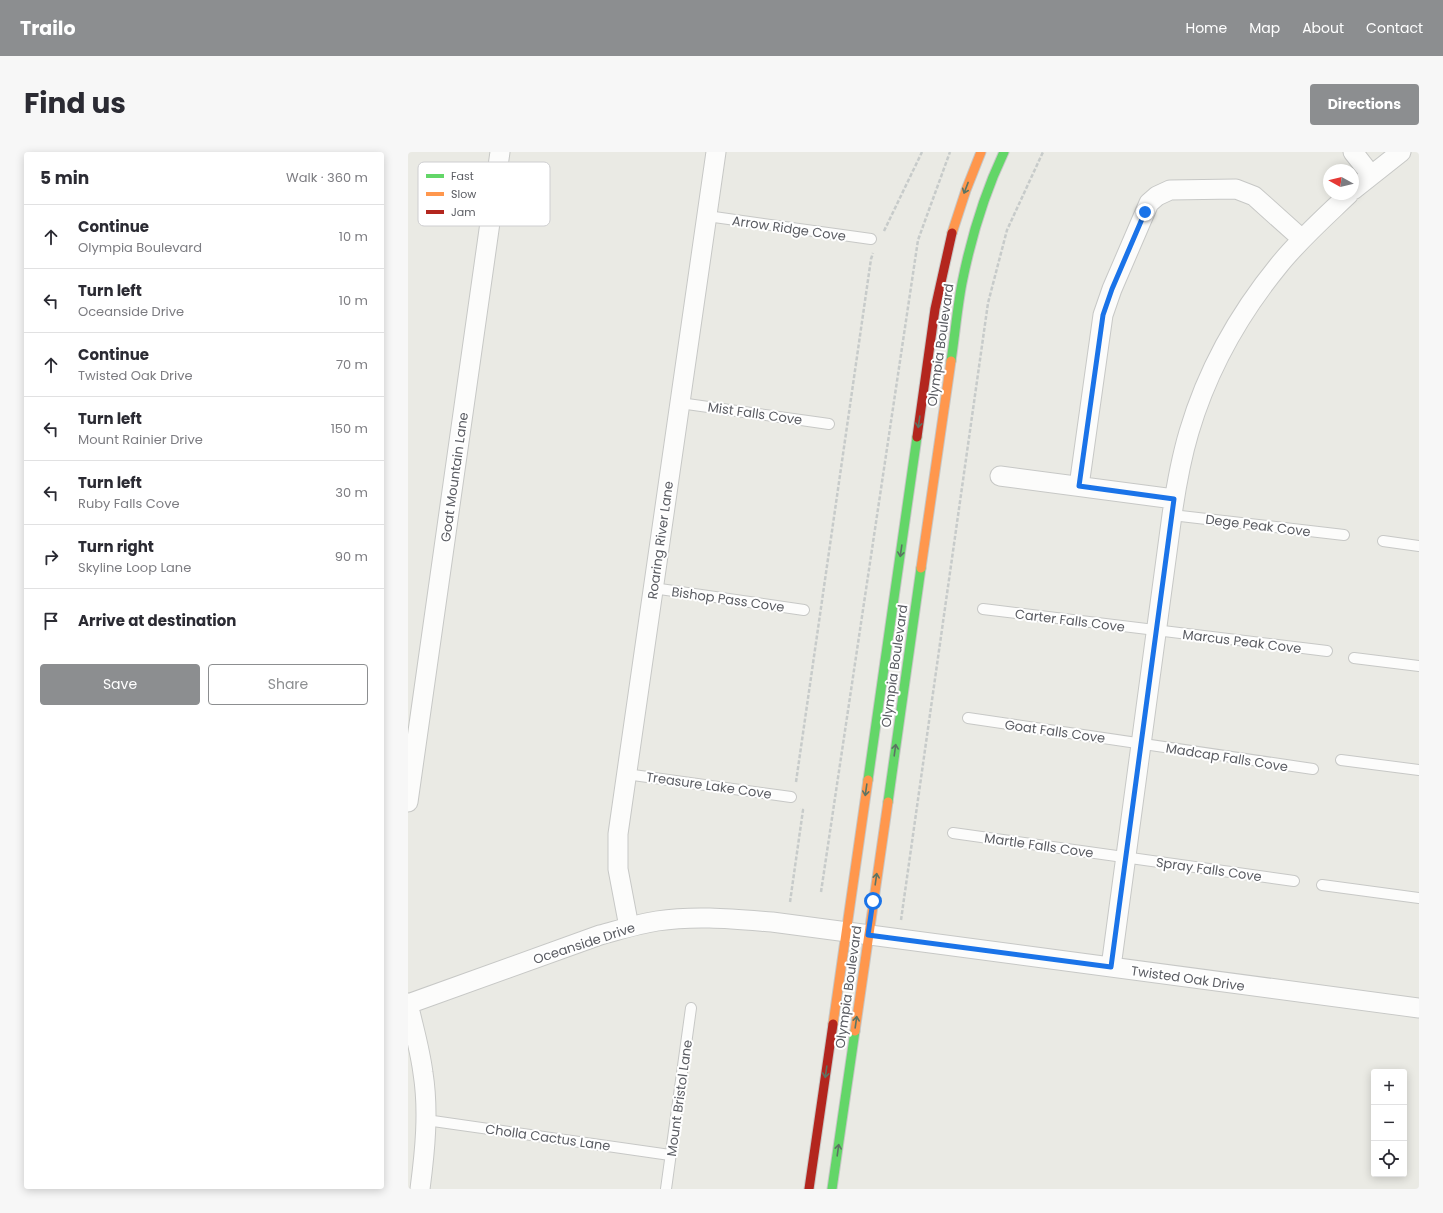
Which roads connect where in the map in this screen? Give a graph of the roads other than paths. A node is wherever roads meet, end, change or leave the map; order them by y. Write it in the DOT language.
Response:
graph roads {
  1 [pos="500,152"];
  2 [pos="716,152"];
  3 [pos="981,152"];
  4 [pos="1004,152"];
  5 [pos="1353,152"];
  6 [pos="1387,161"];
  7 [pos="499,162"];
  8 [pos="1359,185"];
  9 [pos="1343,200"];
  10 [pos="707,216"];
  11 [pos="490,226"];
  12 [pos="1302,239"];
  13 [pos="874,243"];
  14 [pos="680,403"];
  15 [pos="829,424"];
  16 [pos="1000,476"];
  17 [pos="1079,486"];
  18 [pos="1173,507"];
  19 [pos="1344,535"];
  20 [pos="1383,541"];
  21 [pos="1419,546"];
  22 [pos="653,588"];
  23 [pos="983,609"];
  24 [pos="804,610"];
  25 [pos="1156,630"];
  26 [pos="1327,651"];
  27 [pos="1354,658"];
  28 [pos="1419,666"];
  29 [pos="968,718"];
  30 [pos="1141,744"];
  31 [pos="1340,760"];
  32 [pos="1313,770"];
  33 [pos="1419,770"];
  34 [pos="626,774"];
  35 [pos="793,793"];
  36 [pos="408,802"];
  37 [pos="953,833"];
  38 [pos="1125,857"];
  39 [pos="1294,881"];
  40 [pos="1322,885"];
  41 [pos="1419,898"];
  42 [pos="629,927"];
  43 [pos="846,932"];
  44 [pos="868,935"];
  45 [pos="910,940"];
  46 [pos="1111,967"];
  47 [pos="408,1004"];
  48 [pos="692,1008"];
  49 [pos="1419,1008"];
  50 [pos="426,1120"];
  51 [pos="670,1155"];
  52 [pos="420,1189"];
  53 [pos="666,1189"];
  54 [pos="810,1189"];
  55 [pos="832,1189"];
  1 -- 7 [label="street, Goat Mountain Lane"];
  2 -- 10 [label="street, Roaring River Lane"];
  3 -- 43 [label="street, Olympia Boulevard, one-way"];
  44 -- 4 [label="street, Olympia Boulevard, one-way"];
  5 -- 6 [label="street"];
  6 -- 8 [label="street"];
  9 -- 12 [label="street"];
  10 -- 13 [label="lane, Arrow Ridge Cove"];
  10 -- 14 [label="street, Roaring River Lane"];
  11 -- 36 [label="street, Goat Mountain Lane"];
  12 -- 17 [label="street"];
  12 -- 18 [label="street"];
  14 -- 15 [label="lane, Mist Falls Cove"];
  14 -- 22 [label="street, Roaring River Lane"];
  16 -- 17 [label="street"];
  17 -- 18 [label="street"];
  18 -- 19 [label="lane, Dege Peak Cove"];
  18 -- 25 [label="street"];
  20 -- 21 [label="lane"];
  22 -- 24 [label="lane, Bishop Pass Cove"];
  22 -- 34 [label="street, Roaring River Lane"];
  23 -- 25 [label="lane, Carter Falls Cove"];
  25 -- 26 [label="lane, Marcus Peak Cove"];
  25 -- 30 [label="street"];
  27 -- 28 [label="lane"];
  29 -- 30 [label="lane, Goat Falls Cove"];
  30 -- 32 [label="lane, Madcap Falls Cove"];
  30 -- 38 [label="street"];
  31 -- 33 [label="lane"];
  34 -- 35 [label="lane, Treasure Lake Cove"];
  34 -- 42 [label="street, Roaring River Lane"];
  37 -- 38 [label="lane, Martle Falls Cove"];
  38 -- 39 [label="lane, Spray Falls Cove"];
  38 -- 46 [label="street"];
  40 -- 41 [label="lane"];
  42 -- 43 [label="street, Oceanside Drive"];
  42 -- 47 [label="street, Oceanside Drive"];
  43 -- 44 [label="street, Oceanside Drive"];
  43 -- 54 [label="street, Olympia Boulevard, one-way"];
  44 -- 45 [label="street, Oceanside Drive"];
  55 -- 44 [label="street, Olympia Boulevard, one-way"];
  45 -- 46 [label="street, Twisted Oak Drive"];
  46 -- 49 [label="street, Twisted Oak Drive"];
  47 -- 50 [label="street"];
  48 -- 51 [label="lane, Mount Bristol Lane"];
  50 -- 51 [label="lane, Cholla Cactus Lane"];
  50 -- 52 [label="street"];
  51 -- 53 [label="lane, Mount Bristol Lane"];
}
